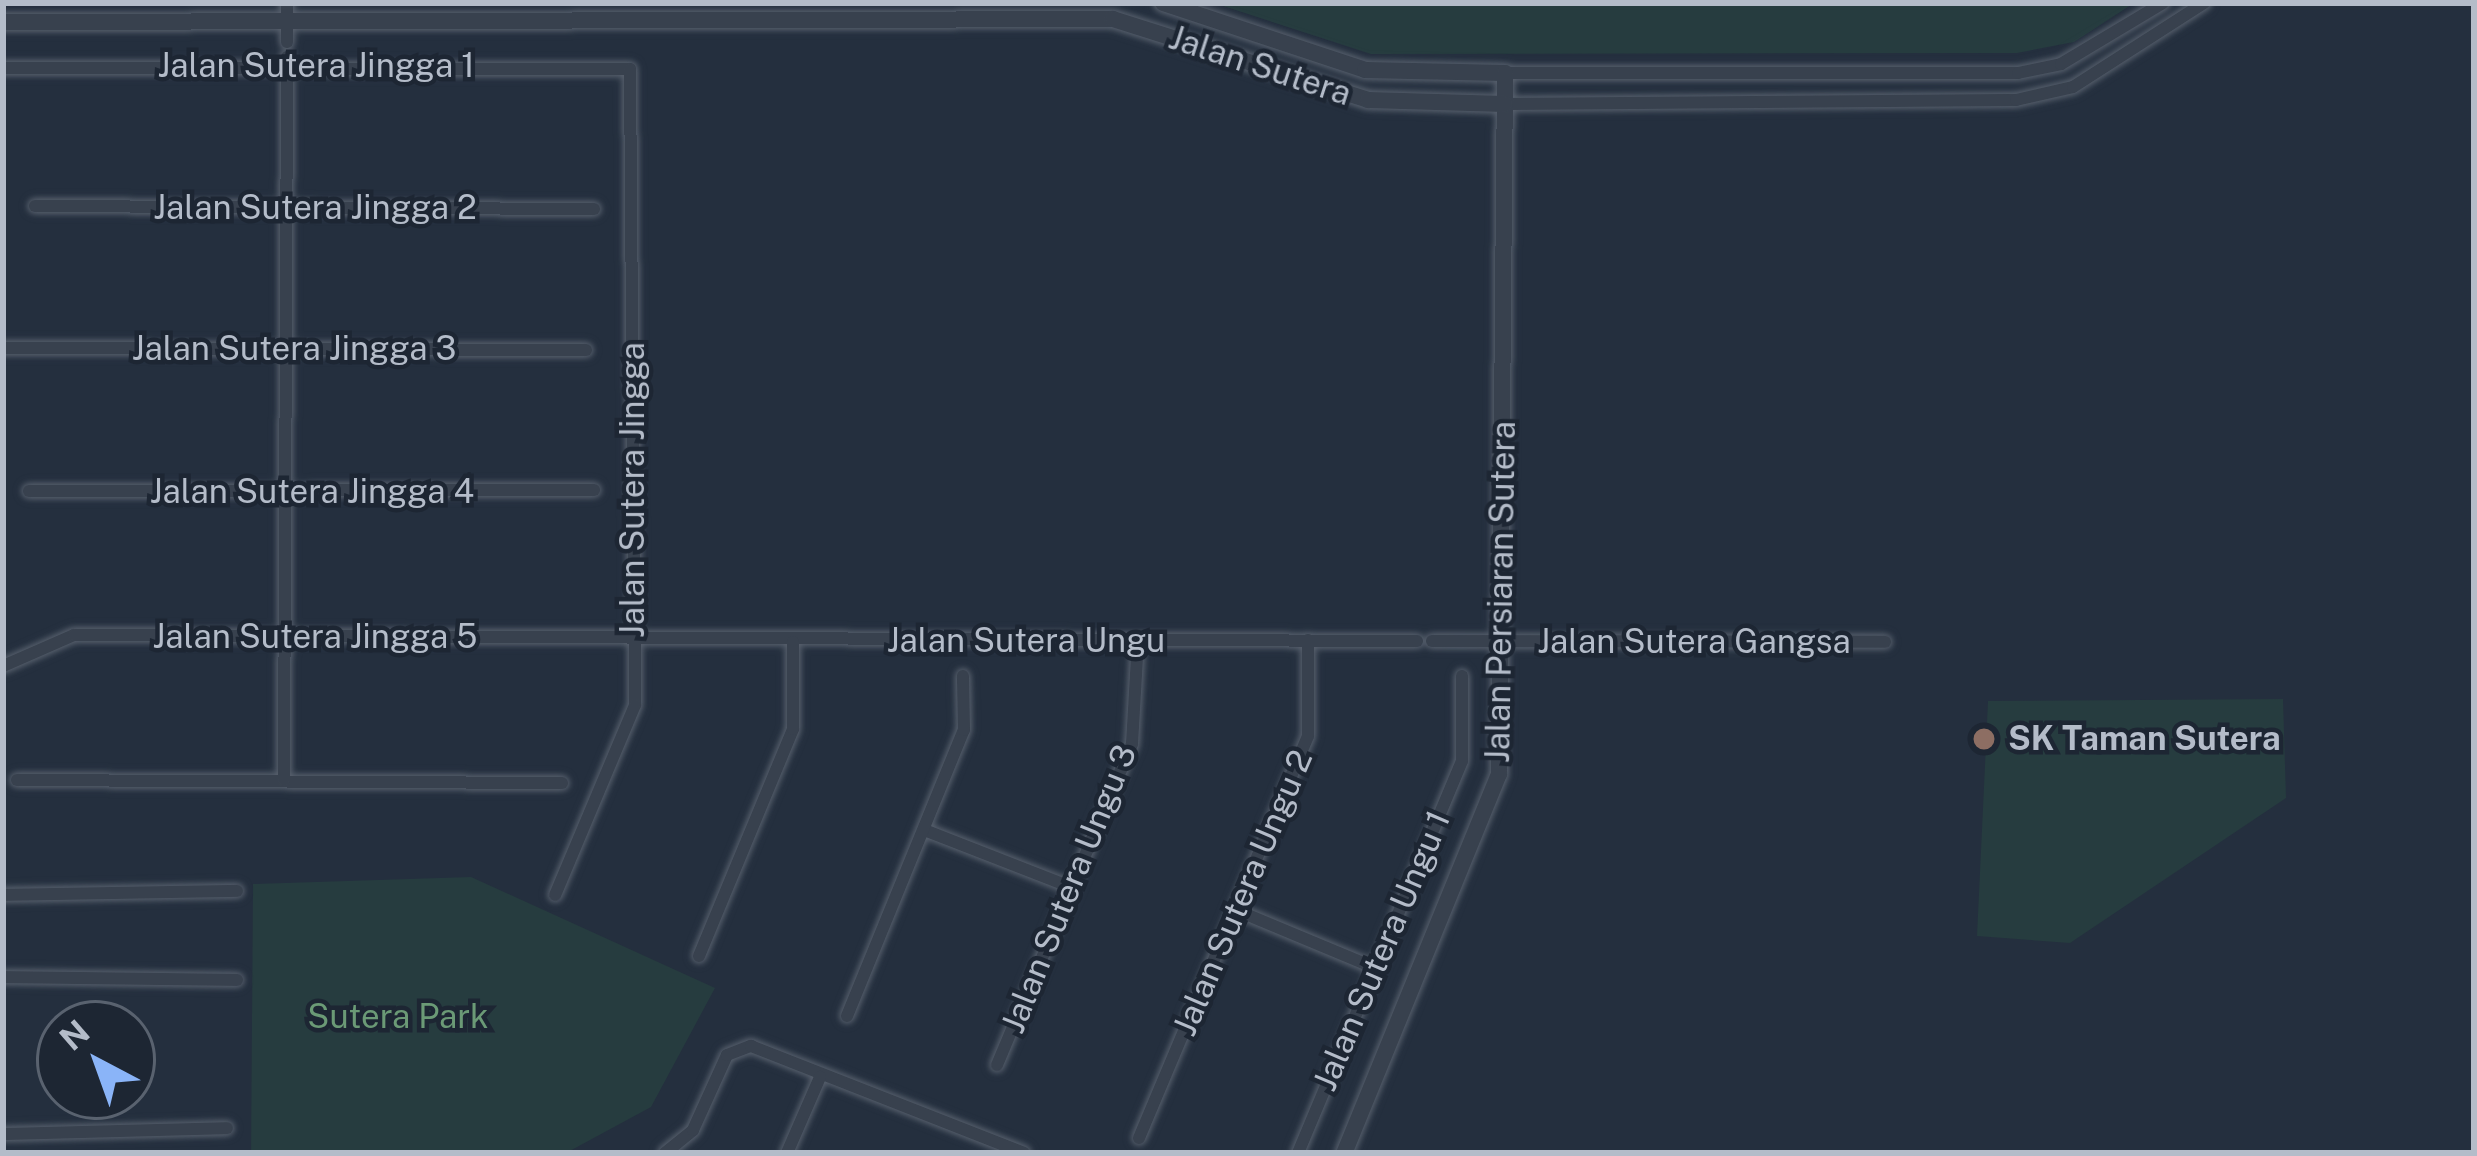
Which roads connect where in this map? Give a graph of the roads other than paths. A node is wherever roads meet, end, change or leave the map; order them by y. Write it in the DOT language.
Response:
graph roads {
  1 [pos="287,3"];
  2 [pos="702,3"];
  3 [pos="1162,3"];
  4 [pos="2163,3"];
  5 [pos="2204,3"];
  6 [pos="3,22"];
  7 [pos="287,23"];
  8 [pos="696,25"];
  9 [pos="287,54"];
  10 [pos="3,68"];
  11 [pos="630,69"];
  12 [pos="1505,73"];
  13 [pos="1505,104"];
  14 [pos="35,206"];
  15 [pos="287,208"];
  16 [pos="594,209"];
  17 [pos="3,348"];
  18 [pos="287,350"];
  19 [pos="586,350"];
  20 [pos="594,490"];
  21 [pos="29,491"];
  22 [pos="288,493"];
  23 [pos="287,636"];
  24 [pos="634,640"];
  25 [pos="1138,640"];
  26 [pos="1308,640"];
  27 [pos="793,642"];
  28 [pos="1504,642"];
  29 [pos="1885,642"];
  30 [pos="3,666"];
  31 [pos="963,676"];
  32 [pos="1462,676"];
  33 [pos="17,780"];
  34 [pos="284,780"];
  35 [pos="562,783"];
  36 [pos="927,831"];
  37 [pos="1071,887"];
  38 [pos="237,891"];
  39 [pos="3,895"];
  40 [pos="555,895"];
  41 [pos="1236,910"];
  42 [pos="700,956"];
  43 [pos="1372,967"];
  44 [pos="3,976"];
  45 [pos="237,980"];
  46 [pos="847,1016"];
  47 [pos="997,1065"];
  48 [pos="820,1077"];
  49 [pos="227,1128"];
  50 [pos="3,1134"];
  51 [pos="1139,1138"];
  52 [pos="993,1147"];
  53 [pos="665,1153"];
  54 [pos="787,1153"];
  55 [pos="1024,1153"];
  56 [pos="1298,1153"];
  57 [pos="1344,1153"];
  1 -- 7 [label="street"];
  2 -- 8 [label="street"];
  3 -- 12 [label="street, Jalan Sutera"];
  4 -- 12 [label="street, Jalan Sutera"];
  5 -- 13 [label="street, Jalan Sutera"];
  6 -- 7 [label="street, Jalan Sutera"];
  7 -- 8 [label="street, Jalan Sutera"];
  7 -- 9 [label="street"];
  8 -- 13 [label="street, Jalan Sutera"];
  9 -- 10 [label="street, Jalan Sutera Jingga 1"];
  9 -- 11 [label="street, Jalan Sutera Jingga 1"];
  9 -- 15 [label="street"];
  11 -- 24 [label="street, Jalan Sutera Jingga"];
  12 -- 13 [label="street, Jalan Persiaran Sutera"];
  13 -- 28 [label="street, Jalan Persiaran Sutera"];
  14 -- 15 [label="street, Jalan Sutera Jingga 2"];
  15 -- 16 [label="street, Jalan Sutera Jingga 2"];
  15 -- 18 [label="street"];
  17 -- 18 [label="street, Jalan Sutera Jingga 3"];
  18 -- 19 [label="street, Jalan Sutera Jingga 3"];
  18 -- 22 [label="street"];
  20 -- 22 [label="street, Jalan Sutera Jingga 4"];
  21 -- 22 [label="street, Jalan Sutera Jingga 4"];
  22 -- 23 [label="street"];
  23 -- 24 [label="street, Jalan Sutera Jingga 5"];
  23 -- 30 [label="street, Jalan Sutera Jingga 5"];
  23 -- 34 [label="street"];
  24 -- 27 [label="street, Jalan Sutera Ungu"];
  24 -- 40 [label="street, Jalan Sutera Jingga"];
  25 -- 26 [label="street, Jalan Sutera Ungu"];
  25 -- 27 [label="street, Jalan Sutera Ungu"];
  25 -- 37 [label="street, Jalan Sutera Ungu 3"];
  26 -- 28 [label="street, Jalan Sutera Ungu"];
  26 -- 41 [label="street, Jalan Sutera Ungu 2"];
  27 -- 42 [label="street"];
  28 -- 29 [label="street, Jalan Sutera Gangsa"];
  28 -- 57 [label="street, Jalan Persiaran Sutera"];
  31 -- 36 [label="street"];
  32 -- 43 [label="street, Jalan Sutera Ungu 1"];
  33 -- 34 [label="street"];
  34 -- 35 [label="street"];
  36 -- 37 [label="street"];
  36 -- 46 [label="street"];
  37 -- 47 [label="street, Jalan Sutera Ungu 3"];
  38 -- 39 [label="street"];
  41 -- 43 [label="street"];
  41 -- 51 [label="street, Jalan Sutera Ungu 2"];
  43 -- 56 [label="street, Jalan Sutera Ungu 1"];
  44 -- 45 [label="street"];
  48 -- 52 [label="street"];
  48 -- 53 [label="street"];
  48 -- 54 [label="street"];
  49 -- 50 [label="street"];
  52 -- 55 [label="street"];
}
